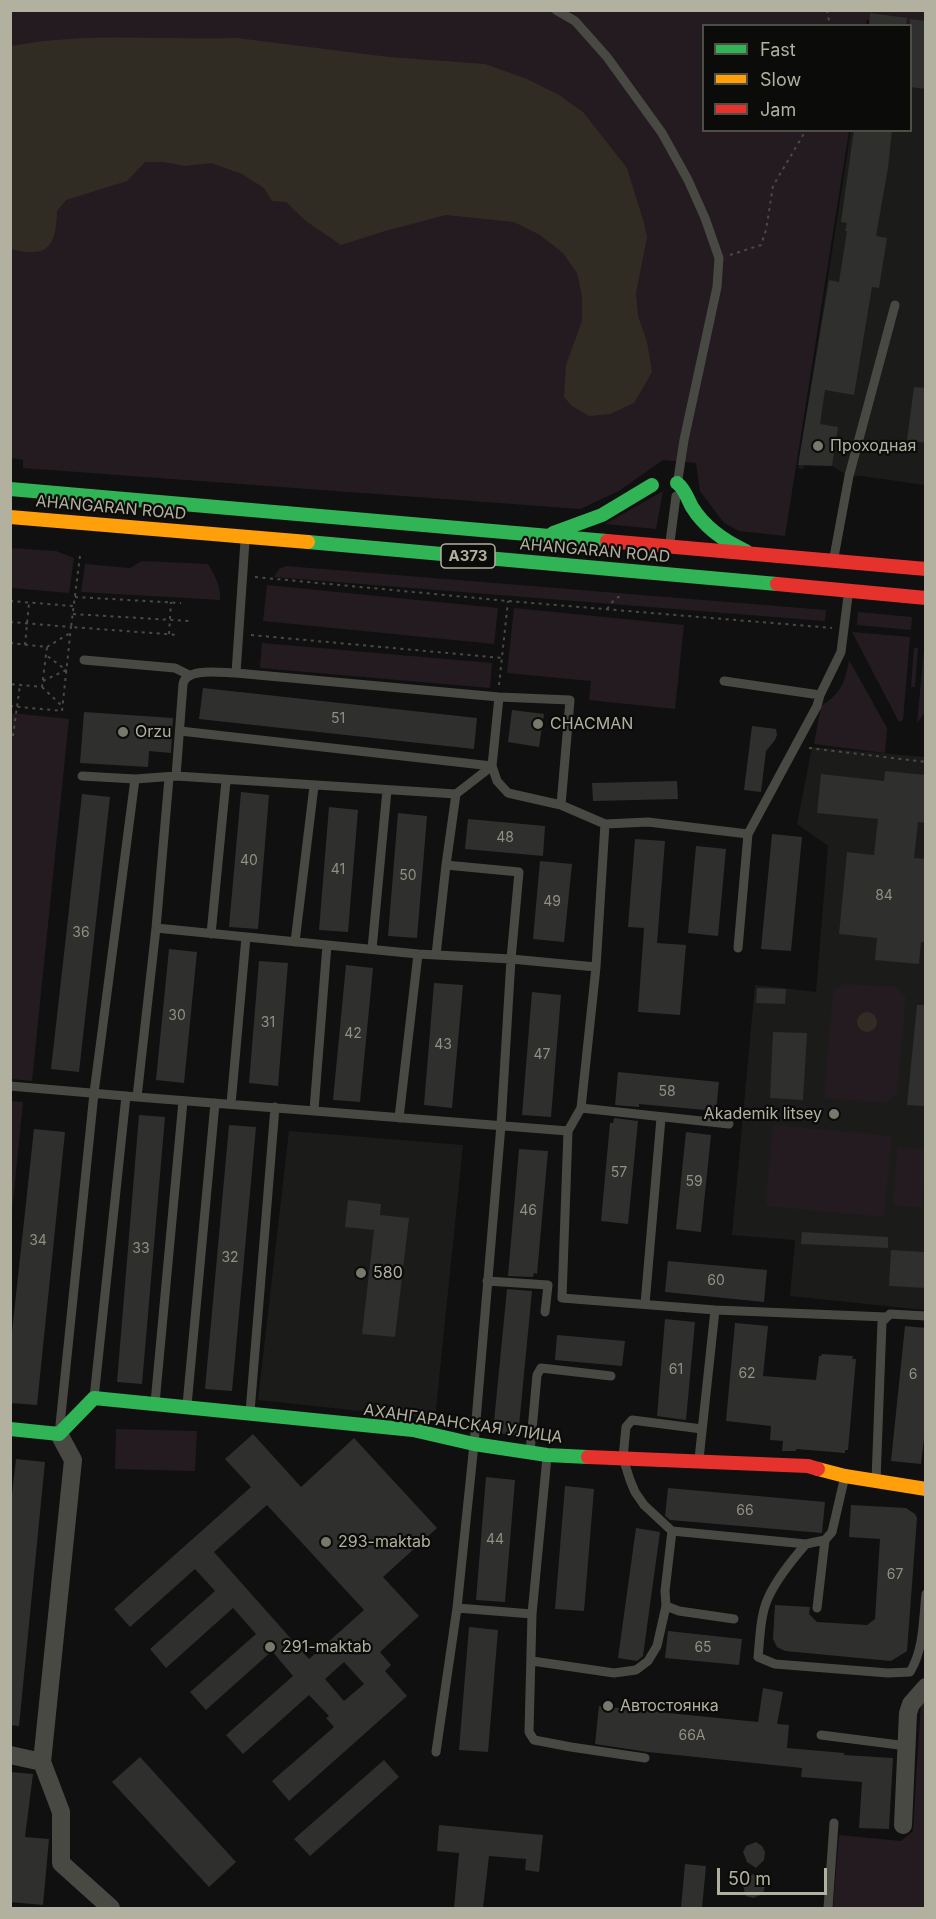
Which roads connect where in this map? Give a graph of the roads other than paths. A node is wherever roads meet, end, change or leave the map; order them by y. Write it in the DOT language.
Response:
graph roads {
  1 [pos="556,10"];
  2 [pos="895,305"];
  3 [pos="677,483"];
  4 [pos="652,486"];
  5 [pos="10,489"];
  6 [pos="10,517"];
  7 [pos="245,536"];
  8 [pos="545,536"];
  9 [pos="670,547"];
  10 [pos="755,555"];
  11 [pos="833,562"];
  12 [pos="926,569"];
  13 [pos="848,591"];
  14 [pos="926,598"];
  15 [pos="84,660"];
  16 [pos="236,673"];
  17 [pos="189,675"];
  18 [pos="724,681"];
  19 [pos="820,695"];
  20 [pos="498,697"];
  21 [pos="180,731"];
  22 [pos="492,766"];
  23 [pos="82,776"];
  24 [pos="172,777"];
  25 [pos="135,779"];
  26 [pos="226,781"];
  27 [pos="314,786"];
  28 [pos="387,790"];
  29 [pos="456,794"];
  30 [pos="561,805"];
  31 [pos="606,824"];
  32 [pos="748,834"];
  33 [pos="446,865"];
  34 [pos="156,928"];
  35 [pos="211,934"];
  36 [pos="246,937"];
  37 [pos="296,942"];
  38 [pos="327,945"];
  39 [pos="738,948"];
  40 [pos="372,949"];
  41 [pos="418,954"];
  42 [pos="436,955"];
  43 [pos="511,959"];
  44 [pos="596,967"];
  45 [pos="10,1086"];
  46 [pos="94,1093"];
  47 [pos="126,1096"];
  48 [pos="137,1097"];
  49 [pos="183,1101"];
  50 [pos="215,1103"];
  51 [pos="231,1104"];
  52 [pos="275,1107"];
  53 [pos="581,1108"];
  54 [pos="314,1110"];
  55 [pos="399,1118"];
  56 [pos="661,1118"];
  57 [pos="501,1125"];
  58 [pos="729,1125"];
  59 [pos="568,1131"];
  60 [pos="487,1281"];
  61 [pos="548,1285"];
  62 [pos="561,1286"];
  63 [pos="645,1304"];
  64 [pos="715,1310"];
  65 [pos="545,1312"];
  66 [pos="926,1316"];
  67 [pos="886,1317"];
  68 [pos="611,1376"];
  69 [pos="94,1398"];
  70 [pos="155,1404"];
  71 [pos="187,1408"];
  72 [pos="250,1414"];
  73 [pos="10,1429"];
  74 [pos="702,1429"];
  75 [pos="59,1434"];
  76 [pos="474,1444"];
  77 [pos="530,1452"];
  78 [pos="548,1455"];
  79 [pos="623,1458"];
  80 [pos="699,1461"];
  81 [pos="845,1476"];
  82 [pos="876,1482"];
  83 [pos="926,1489"];
  84 [pos="672,1531"];
  85 [pos="825,1540"];
  86 [pos="806,1544"];
  87 [pos="926,1594"];
  88 [pos="666,1606"];
  89 [pos="457,1608"];
  90 [pos="817,1608"];
  91 [pos="532,1614"];
  92 [pos="734,1619"];
  93 [pos="532,1661"];
  94 [pos="910,1672"];
  95 [pos="924,1689"];
  96 [pos="821,1735"];
  97 [pos="907,1746"];
  98 [pos="436,1752"];
  99 [pos="10,1755"];
  100 [pos="645,1758"];
  101 [pos="42,1762"];
  102 [pos="834,1823"];
  103 [pos="903,1824"];
  104 [pos="111,1908"];
  105 [pos="828,1908"];
  1 -- 3 [label="lane"];
  2 -- 11 [label="lane"];
  3 -- 4 [label="street"];
  3 -- 9 [label="lane"];
  3 -- 10 [label="main road"];
  4 -- 8 [label="main road"];
  5 -- 8 [label="main road, AHANGARAN ROAD / A373"];
  6 -- 7 [label="main road, AHANGARAN ROAD / A373"];
  7 -- 13 [label="main road, AHANGARAN ROAD / A373"];
  7 -- 16 [label="lane"];
  8 -- 9 [label="main road, AHANGARAN ROAD / A373"];
  9 -- 10 [label="main road, AHANGARAN ROAD / A373"];
  10 -- 11 [label="main road, AHANGARAN ROAD / A373"];
  11 -- 12 [label="main road, AHANGARAN ROAD / A373"];
  13 -- 14 [label="main road, AHANGARAN ROAD / A373"];
  13 -- 19 [label="lane"];
  15 -- 17 [label="lane"];
  16 -- 17 [label="lane"];
  16 -- 20 [label="lane"];
  17 -- 21 [label="lane"];
  18 -- 19 [label="lane"];
  19 -- 32 [label="lane"];
  20 -- 22 [label="lane"];
  20 -- 30 [label="lane"];
  21 -- 22 [label="lane"];
  21 -- 24 [label="lane"];
  22 -- 29 [label="lane"];
  22 -- 30 [label="lane"];
  23 -- 25 [label="lane"];
  24 -- 25 [label="lane"];
  24 -- 26 [label="lane"];
  24 -- 34 [label="lane"];
  25 -- 46 [label="lane"];
  26 -- 27 [label="lane"];
  26 -- 35 [label="lane"];
  27 -- 28 [label="lane"];
  27 -- 37 [label="lane"];
  28 -- 29 [label="lane"];
  28 -- 40 [label="lane"];
  29 -- 33 [label="lane"];
  30 -- 31 [label="lane"];
  31 -- 32 [label="lane"];
  31 -- 44 [label="lane"];
  32 -- 39 [label="lane"];
  33 -- 42 [label="lane"];
  33 -- 43 [label="lane"];
  34 -- 35 [label="lane"];
  34 -- 48 [label="lane"];
  35 -- 36 [label="lane"];
  36 -- 37 [label="lane"];
  36 -- 51 [label="lane"];
  37 -- 38 [label="lane"];
  38 -- 40 [label="lane"];
  38 -- 54 [label="lane"];
  40 -- 41 [label="lane"];
  41 -- 42 [label="lane"];
  41 -- 55 [label="lane"];
  42 -- 43 [label="lane"];
  43 -- 44 [label="lane"];
  43 -- 57 [label="lane"];
  44 -- 53 [label="lane"];
  45 -- 46 [label="lane"];
  46 -- 47 [label="lane"];
  46 -- 75 [label="lane"];
  47 -- 48 [label="lane"];
  47 -- 69 [label="lane"];
  48 -- 49 [label="lane"];
  49 -- 50 [label="lane"];
  49 -- 70 [label="lane"];
  50 -- 51 [label="lane"];
  50 -- 71 [label="lane"];
  51 -- 52 [label="lane"];
  52 -- 54 [label="lane"];
  52 -- 72 [label="lane"];
  53 -- 56 [label="lane"];
  53 -- 59 [label="lane"];
  54 -- 55 [label="lane"];
  55 -- 57 [label="lane"];
  56 -- 58 [label="lane"];
  56 -- 63 [label="lane"];
  57 -- 59 [label="lane"];
  57 -- 60 [label="lane"];
  59 -- 62 [label="lane"];
  60 -- 61 [label="lane"];
  60 -- 76 [label="lane"];
  61 -- 62 [label="lane"];
  61 -- 65 [label="lane"];
  62 -- 63 [label="lane"];
  63 -- 64 [label="lane"];
  64 -- 67 [label="lane"];
  64 -- 74 [label="lane"];
  66 -- 67 [label="lane"];
  67 -- 82 [label="lane"];
  68 -- 77 [label="lane"];
  69 -- 70 [label="main road, АХАНГАРАНСКАЯ УЛИЦА"];
  69 -- 75 [label="main road"];
  70 -- 71 [label="main road, АХАНГАРАНСКАЯ УЛИЦА"];
  71 -- 72 [label="main road, АХАНГАРАНСКАЯ УЛИЦА"];
  72 -- 76 [label="main road, АХАНГАРАНСКАЯ УЛИЦА"];
  73 -- 75 [label="main road"];
  74 -- 79 [label="lane"];
  74 -- 80 [label="lane"];
  75 -- 101 [label="street"];
  76 -- 77 [label="main road, АХАНГАРАНСКАЯ УЛИЦА"];
  76 -- 89 [label="lane"];
  77 -- 78 [label="main road, АХАНГАРАНСКАЯ УЛИЦА"];
  78 -- 79 [label="main road, АХАНГАРАНСКАЯ УЛИЦА"];
  78 -- 91 [label="lane"];
  79 -- 80 [label="main road, АХАНГАРАНСКАЯ УЛИЦА"];
  79 -- 84 [label="lane"];
  80 -- 81 [label="main road, АХАНГАРАНСКАЯ УЛИЦА"];
  81 -- 82 [label="main road, АХАНГАРАНСКАЯ УЛИЦА"];
  81 -- 85 [label="lane"];
  82 -- 83 [label="main road, АХАНГАРАНСКАЯ УЛИЦА"];
  84 -- 86 [label="lane"];
  84 -- 88 [label="lane"];
  85 -- 86 [label="lane"];
  85 -- 90 [label="lane"];
  86 -- 94 [label="lane"];
  87 -- 94 [label="lane"];
  88 -- 92 [label="lane"];
  88 -- 93 [label="lane"];
  89 -- 91 [label="lane"];
  89 -- 98 [label="lane"];
  91 -- 93 [label="lane"];
  93 -- 100 [label="lane"];
  94 -- 95 [label="lane"];
  95 -- 97 [label="street"];
  96 -- 97 [label="lane"];
  97 -- 103 [label="street"];
  99 -- 101 [label="street"];
  101 -- 104 [label="street"];
  102 -- 105 [label="lane"];
}
